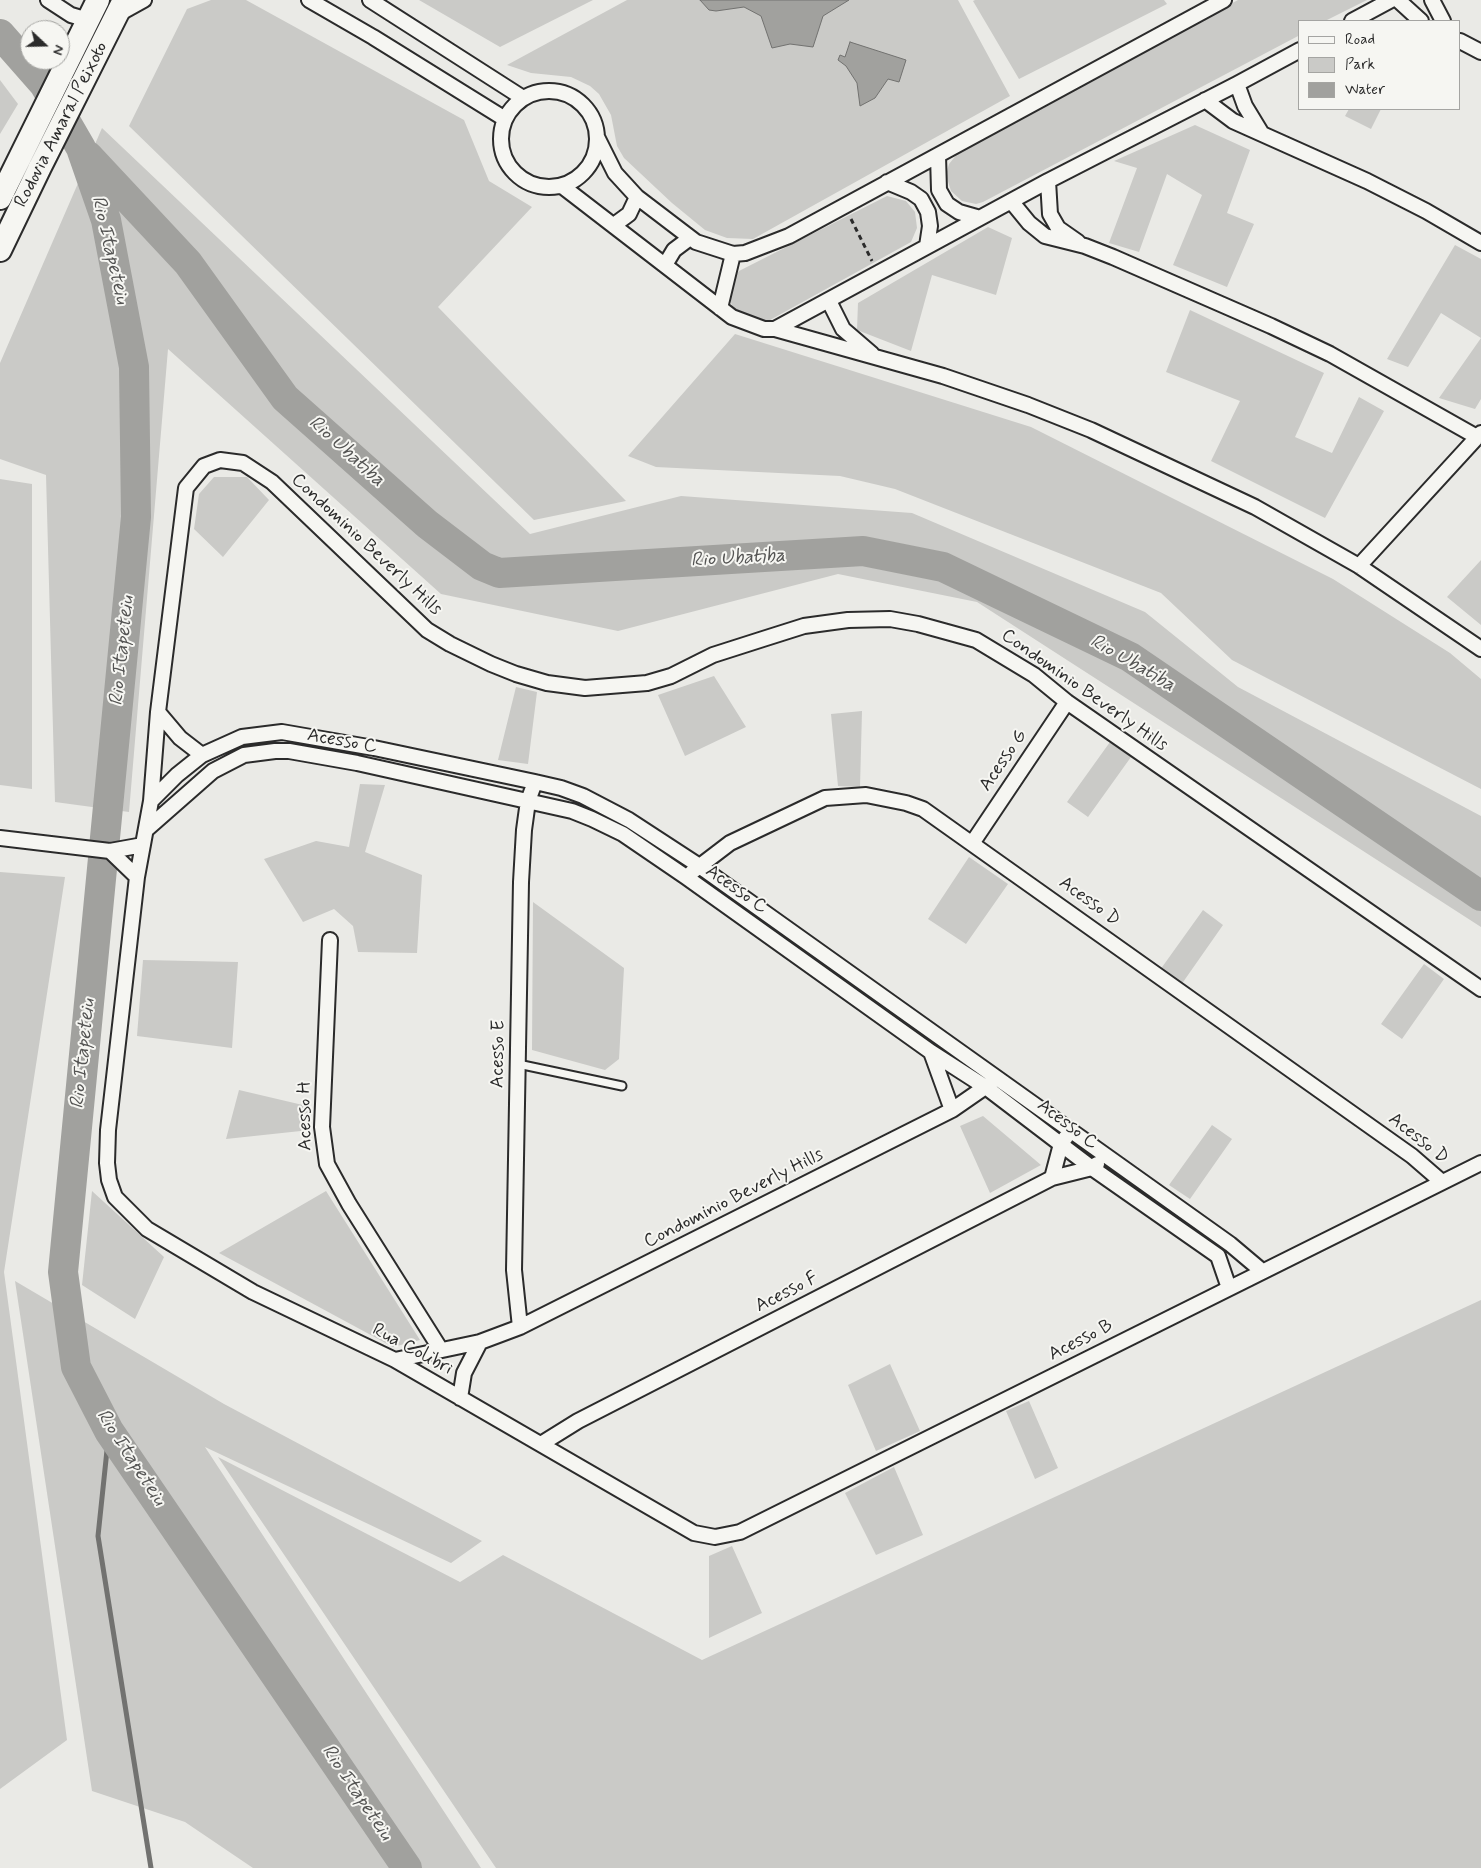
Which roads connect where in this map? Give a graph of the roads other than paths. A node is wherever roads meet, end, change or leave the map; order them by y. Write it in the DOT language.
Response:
graph roads {
  1 [pos="48,0"];
  2 [pos="98,0"];
  3 [pos="144,0"];
  4 [pos="310,0"];
  5 [pos="370,0"];
  6 [pos="1224,0"];
  7 [pos="1391,0"];
  8 [pos="1398,0"];
  9 [pos="1432,0"];
  10 [pos="120,8"];
  11 [pos="88,20"];
  12 [pos="1354,20"];
  13 [pos="1420,20"];
  14 [pos="1442,20"];
  15 [pos="1461,42"];
  16 [pos="1298,51"];
  17 [pos="1481,52"];
  18 [pos="1237,84"];
  19 [pos="523,98"];
  20 [pos="1205,100"];
  21 [pos="505,119"];
  22 [pos="1262,134"];
  23 [pos="597,138"];
  24 [pos="938,156"];
  25 [pos="30,162"];
  26 [pos="1048,180"];
  27 [pos="886,182"];
  28 [pos="562,186"];
  29 [pos="637,197"];
  30 [pos="0,198"];
  31 [pos="1011,201"];
  32 [pos="980,218"];
  33 [pos="614,224"];
  34 [pos="690,238"];
  35 [pos="1481,243"];
  36 [pos="927,246"];
  37 [pos="1085,246"];
  38 [pos="0,250"];
  39 [pos="733,254"];
  40 [pos="665,265"];
  41 [pos="829,301"];
  42 [pos="720,308"];
  43 [pos="775,329"];
  44 [pos="876,358"];
  45 [pos="1479,435"];
  46 [pos="1359,566"];
  47 [pos="1481,649"];
  48 [pos="1067,702"];
  49 [pos="158,712"];
  50 [pos="202,755"];
  51 [pos="535,782"];
  52 [pos="151,801"];
  53 [pos="528,801"];
  54 [pos="147,829"];
  55 [pos="0,838"];
  56 [pos="973,842"];
  57 [pos="143,845"];
  58 [pos="108,851"];
  59 [pos="698,865"];
  60 [pos="137,877"];
  61 [pos="686,878"];
  62 [pos="330,940"];
  63 [pos="1481,989"];
  64 [pos="932,1052"];
  65 [pos="518,1064"];
  66 [pos="996,1077"];
  67 [pos="622,1086"];
  68 [pos="986,1088"];
  69 [pos="952,1110"];
  70 [pos="1070,1131"];
  71 [pos="1061,1144"];
  72 [pos="1106,1157"];
  73 [pos="1481,1163"];
  74 [pos="1092,1168"];
  75 [pos="1052,1178"];
  76 [pos="1442,1182"];
  77 [pos="115,1197"];
  78 [pos="1230,1244"];
  79 [pos="1218,1256"];
  80 [pos="1262,1271"];
  81 [pos="1229,1288"];
  82 [pos="520,1327"];
  83 [pos="480,1342"];
  84 [pos="441,1350"];
  85 [pos="395,1360"];
  86 [pos="460,1398"];
  87 [pos="541,1444"];
  88 [pos="694,1533"];
  1 -- 11 [label="street"];
  2 -- 11 [label="highway, Rodovia Amaral Peixoto"];
  3 -- 10 [label="street"];
  4 -- 21 [label="street"];
  5 -- 19 [label="street"];
  6 -- 24 [label="street"];
  7 -- 12 [label="street"];
  8 -- 13 [label="street"];
  9 -- 14 [label="street"];
  10 -- 25 [label="highway, Rodovia Amaral Peixoto"];
  11 -- 25 [label="highway, Rodovia Amaral Peixoto"];
  15 -- 17 [label="street"];
  16 -- 18 [label="street"];
  18 -- 20 [label="street"];
  18 -- 22 [label="street"];
  19 -- 21 [label="street"];
  19 -- 23 [label="street"];
  20 -- 22 [label="street"];
  20 -- 26 [label="street"];
  21 -- 28 [label="street"];
  22 -- 35 [label="street"];
  23 -- 28 [label="street"];
  23 -- 29 [label="street"];
  24 -- 27 [label="street"];
  24 -- 32 [label="street"];
  25 -- 30 [label="highway, Rodovia Amaral Peixoto"];
  25 -- 38 [label="highway, Rodovia Amaral Peixoto"];
  26 -- 31 [label="street"];
  26 -- 37 [label="street"];
  27 -- 36 [label="street"];
  27 -- 39 [label="street"];
  28 -- 33 [label="street"];
  29 -- 33 [label="street"];
  29 -- 34 [label="street"];
  31 -- 32 [label="street"];
  31 -- 37 [label="street"];
  32 -- 36 [label="street"];
  33 -- 40 [label="street"];
  34 -- 39 [label="street"];
  34 -- 40 [label="street"];
  36 -- 41 [label="street"];
  37 -- 45 [label="street"];
  39 -- 42 [label="street"];
  40 -- 42 [label="street"];
  41 -- 43 [label="street"];
  41 -- 44 [label="street"];
  42 -- 43 [label="street"];
  43 -- 44 [label="street"];
  44 -- 46 [label="street"];
  45 -- 46 [label="street"];
  46 -- 47 [label="street"];
  48 -- 49 [label="street, Condominio Beverly Hills"];
  48 -- 56 [label="street, Acesso G"];
  48 -- 63 [label="street, Condominio Beverly Hills"];
  49 -- 50 [label="street"];
  49 -- 52 [label="street, Condominio Beverly Hills"];
  50 -- 51 [label="street, Acesso C"];
  50 -- 52 [label="street, Acesso C"];
  51 -- 53 [label="street, Acesso E"];
  51 -- 59 [label="street, Acesso C"];
  52 -- 54 [label="street, Condominio Beverly Hills"];
  53 -- 54 [label="street, Acesso C"];
  53 -- 61 [label="street, Acesso C"];
  53 -- 65 [label="street, Acesso E"];
  54 -- 57 [label="street, Condominio Beverly Hills"];
  55 -- 58 [label="street"];
  56 -- 59 [label="street, Acesso D"];
  56 -- 76 [label="street, Acesso D"];
  57 -- 58 [label="street"];
  57 -- 60 [label="street, Condominio Beverly Hills"];
  58 -- 60 [label="street"];
  59 -- 61 [label="street, Acesso D"];
  59 -- 66 [label="street, Acesso C"];
  60 -- 77 [label="street, Condominio Beverly Hills"];
  61 -- 64 [label="street, Acesso C"];
  62 -- 84 [label="street, Acesso H"];
  64 -- 68 [label="street, Acesso C"];
  64 -- 69 [label="street"];
  65 -- 67 [label="lane"];
  65 -- 82 [label="street, Acesso E"];
  66 -- 68 [label="street, Condominio Beverly Hills"];
  66 -- 70 [label="street, Acesso C"];
  68 -- 69 [label="street, Condominio Beverly Hills"];
  68 -- 71 [label="street, Acesso C"];
  69 -- 82 [label="street, Condominio Beverly Hills"];
  70 -- 71 [label="street"];
  70 -- 72 [label="street, Acesso C"];
  71 -- 74 [label="street, Acesso C"];
  71 -- 75 [label="street"];
  72 -- 74 [label="street, Acesso F"];
  72 -- 78 [label="street, Acesso C"];
  73 -- 76 [label="street, Acesso B"];
  74 -- 75 [label="street, Acesso F"];
  74 -- 79 [label="street, Acesso C"];
  75 -- 87 [label="street, Acesso F"];
  76 -- 80 [label="street, Acesso B"];
  77 -- 85 [label="street, Rua Colibri"];
  78 -- 79 [label="street"];
  78 -- 80 [label="street, Acesso C"];
  79 -- 81 [label="street"];
  80 -- 81 [label="street, Acesso B"];
  81 -- 88 [label="street, Acesso B"];
  82 -- 83 [label="street, Condominio Beverly Hills"];
  83 -- 84 [label="street, Condominio Beverly Hills"];
  83 -- 86 [label="street"];
  84 -- 85 [label="street, Condominio Beverly Hills"];
  85 -- 86 [label="street, Rua Colibri"];
  86 -- 87 [label="street, Rua Colibri"];
  87 -- 88 [label="street, Rua Colibri"];
}
